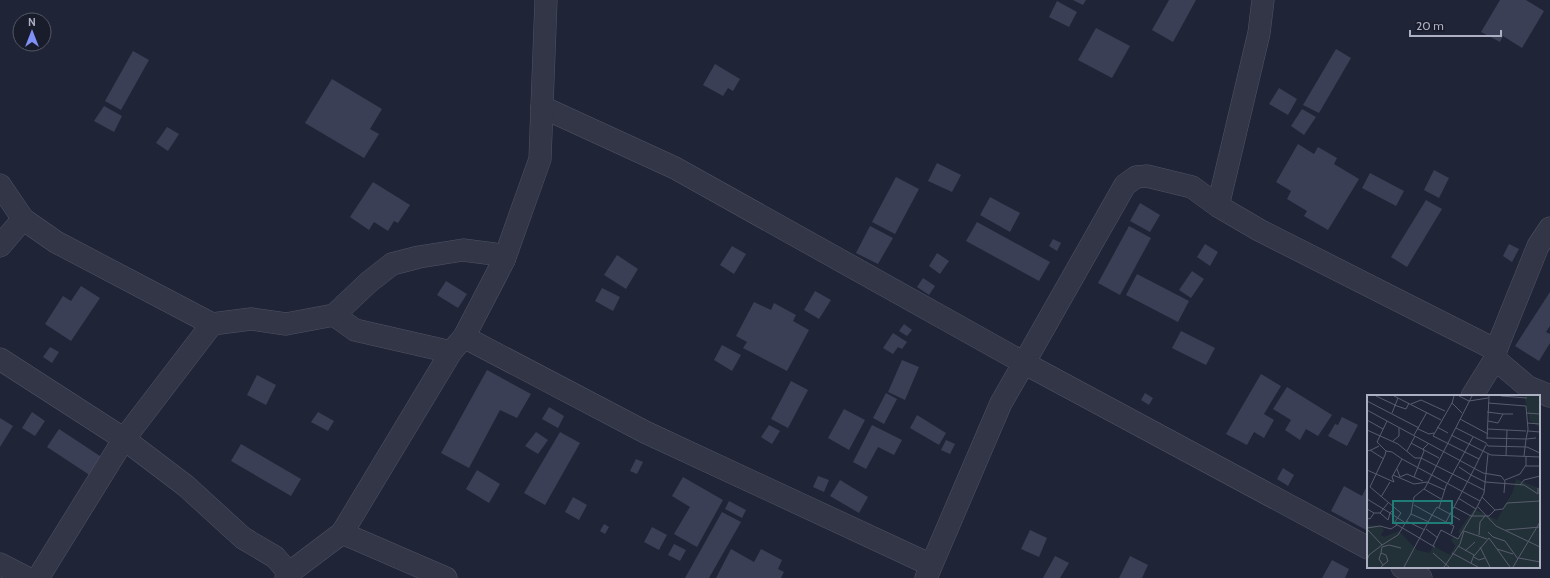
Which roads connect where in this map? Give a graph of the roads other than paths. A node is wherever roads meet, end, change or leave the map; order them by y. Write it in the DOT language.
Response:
graph roads {
  1 [pos="546,0"];
  2 [pos="1263,0"];
  3 [pos="542,108"];
  4 [pos="0,185"];
  5 [pos="1218,206"];
  6 [pos="24,219"];
  7 [pos="1550,228"];
  8 [pos="0,246"];
  9 [pos="1550,256"];
  10 [pos="504,260"];
  11 [pos="334,315"];
  12 [pos="212,324"];
  13 [pos="458,345"];
  14 [pos="1495,355"];
  15 [pos="0,359"];
  16 [pos="1024,363"];
  17 [pos="1473,395"];
  18 [pos="1550,396"];
  19 [pos="124,439"];
  20 [pos="342,533"];
  21 [pos="1367,547"];
  22 [pos="0,564"];
  23 [pos="1404,568"];
  24 [pos="928,572"];
  25 [pos="288,575"];
  26 [pos="27,578"];
  27 [pos="38,578"];
  28 [pos="446,578"];
  29 [pos="1421,578"];
  1 -- 3 [label="street"];
  2 -- 5 [label="street"];
  3 -- 10 [label="street"];
  3 -- 16 [label="street"];
  4 -- 6 [label="street"];
  5 -- 14 [label="street"];
  5 -- 16 [label="street"];
  6 -- 8 [label="street"];
  6 -- 12 [label="street"];
  7 -- 14 [label="street"];
  9 -- 14 [label="street"];
  10 -- 11 [label="street"];
  10 -- 13 [label="street"];
  11 -- 12 [label="street"];
  11 -- 13 [label="street"];
  12 -- 19 [label="street"];
  13 -- 20 [label="street"];
  13 -- 24 [label="street"];
  14 -- 17 [label="street"];
  14 -- 18 [label="street"];
  15 -- 19 [label="street"];
  16 -- 21 [label="street"];
  16 -- 24 [label="street"];
  19 -- 25 [label="street"];
  19 -- 27 [label="street"];
  20 -- 25 [label="street"];
  20 -- 28 [label="street"];
  22 -- 26 [label="street"];
  23 -- 29 [label="street"];
}
